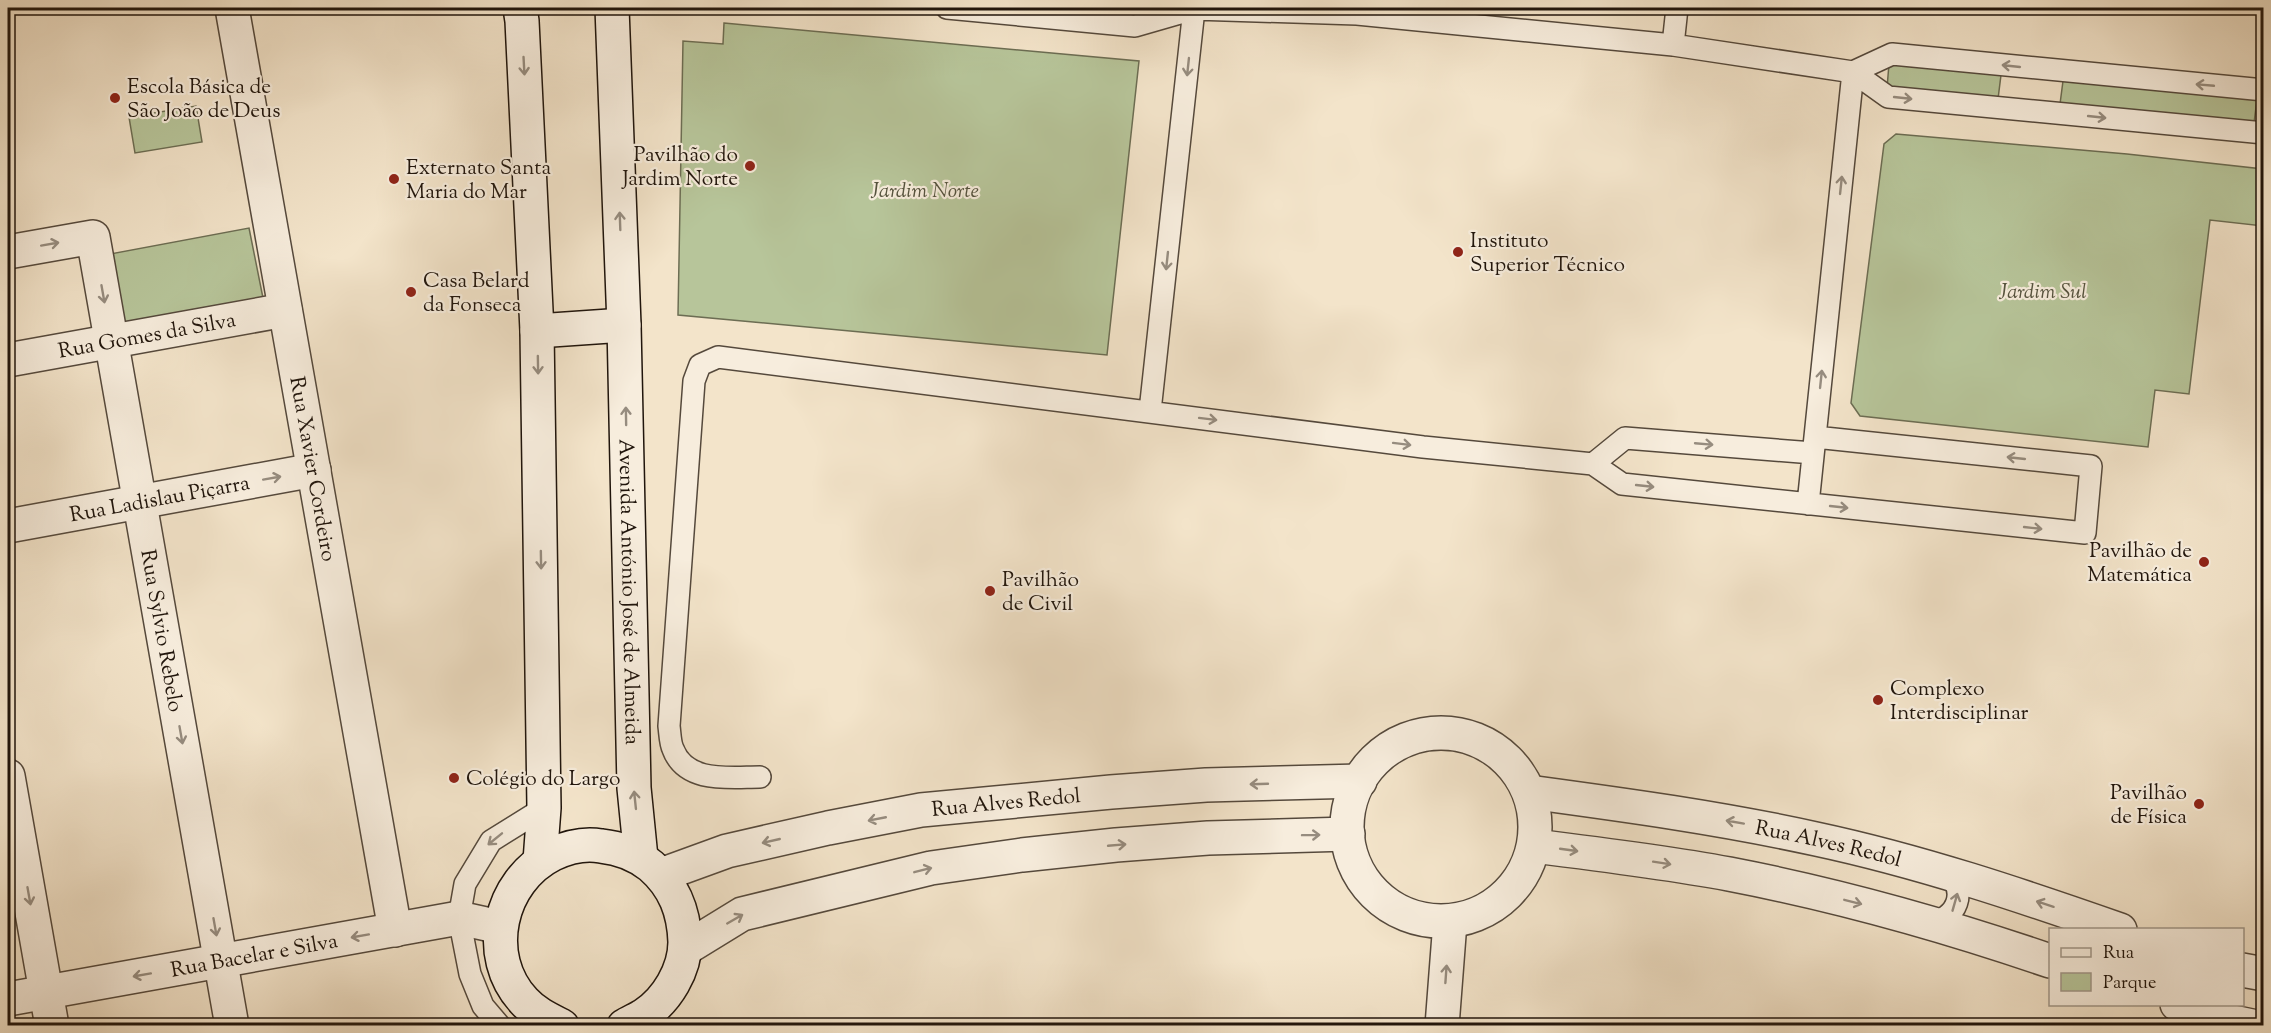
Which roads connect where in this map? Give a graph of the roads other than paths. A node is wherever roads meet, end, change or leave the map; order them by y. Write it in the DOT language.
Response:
graph roads {
  1 [pos="232,8"];
  2 [pos="520,8"];
  3 [pos="612,8"];
  4 [pos="947,8"];
  5 [pos="1193,8"];
  6 [pos="1677,8"];
  7 [pos="1357,11"];
  8 [pos="1673,45"];
  9 [pos="1852,72"];
  10 [pos="2264,90"];
  11 [pos="2264,133"];
  12 [pos="8,252"];
  13 [pos="285,310"];
  14 [pos="624,325"];
  15 [pos="537,331"];
  16 [pos="111,342"];
  17 [pos="8,360"];
  18 [pos="1150,411"];
  19 [pos="1814,445"];
  20 [pos="1593,464"];
  21 [pos="314,470"];
  22 [pos="140,502"];
  23 [pos="1808,504"];
  24 [pos="8,526"];
  25 [pos="8,776"];
  26 [pos="760,777"];
  27 [pos="1359,781"];
  28 [pos="1529,792"];
  29 [pos="544,808"];
  30 [pos="1347,834"];
  31 [pos="1534,846"];
  32 [pos="540,861"];
  33 [pos="651,867"];
  34 [pos="1942,871"];
  35 [pos="459,918"];
  36 [pos="1449,922"];
  37 [pos="1928,922"];
  38 [pos="500,927"];
  39 [pos="2114,928"];
  40 [pos="395,930"];
  41 [pos="685,949"];
  42 [pos="221,961"];
  43 [pos="2049,961"];
  44 [pos="2244,970"];
  45 [pos="2264,974"];
  46 [pos="46,992"];
  47 [pos="8,999"];
  48 [pos="2180,1006"];
  49 [pos="52,1026"];
  50 [pos="232,1026"];
  51 [pos="500,1026"];
  52 [pos="562,1026"];
  53 [pos="624,1026"];
  54 [pos="1442,1026"];
  55 [pos="2252,1026"];
  1 -- 13 [label="street, Rua Xavier Cordeiro"];
  2 -- 15 [label="street, one-way"];
  14 -- 3 [label="street, Avenida António José de Almeida, one-way"];
  4 -- 5 [label="lane"];
  5 -- 7 [label="lane"];
  5 -- 18 [label="lane, one-way"];
  6 -- 8 [label="lane"];
  7 -- 8 [label="lane"];
  8 -- 9 [label="lane"];
  10 -- 9 [label="lane, one-way"];
  9 -- 11 [label="lane, one-way"];
  19 -- 9 [label="lane, one-way"];
  12 -- 16 [label="street, Rua Sylvio Rebelo, one-way"];
  13 -- 16 [label="street, Rua Gomes da Silva"];
  13 -- 21 [label="street, Rua Xavier Cordeiro"];
  14 -- 15 [label="street"];
  33 -- 14 [label="street, Avenida António José de Almeida, one-way"];
  15 -- 29 [label="street, one-way"];
  16 -- 17 [label="street, Rua Gomes da Silva"];
  16 -- 22 [label="street, Rua Sylvio Rebelo"];
  18 -- 20 [label="lane, one-way"];
  18 -- 26 [label="lane"];
  20 -- 19 [label="lane, one-way"];
  19 -- 23 [label="lane"];
  23 -- 19 [label="lane, one-way"];
  20 -- 23 [label="lane, one-way"];
  22 -- 21 [label="street, Rua Ladislau Piçarra, one-way"];
  21 -- 40 [label="street, Rua Xavier Cordeiro"];
  22 -- 24 [label="street, Rua Ladislau Piçarra"];
  22 -- 42 [label="street, Rua Sylvio Rebelo, one-way"];
  25 -- 46 [label="street, one-way"];
  27 -- 28 [label="street"];
  27 -- 30 [label="street"];
  27 -- 33 [label="street, Rua Alves Redol, one-way"];
  28 -- 31 [label="street"];
  34 -- 28 [label="street, Rua Alves Redol, one-way"];
  29 -- 32 [label="street"];
  29 -- 35 [label="lane, one-way"];
  30 -- 36 [label="street"];
  41 -- 30 [label="street, one-way"];
  31 -- 36 [label="street"];
  31 -- 37 [label="street, one-way"];
  32 -- 33 [label="street"];
  32 -- 38 [label="street"];
  33 -- 41 [label="street"];
  37 -- 34 [label="lane, one-way"];
  39 -- 34 [label="street, Rua Alves Redol, one-way"];
  35 -- 38 [label="street, Rua Bacelar e Silva"];
  35 -- 40 [label="street, Rua Bacelar e Silva"];
  35 -- 51 [label="lane"];
  54 -- 36 [label="street, one-way"];
  37 -- 43 [label="street"];
  38 -- 52 [label="street"];
  40 -- 42 [label="street, Rua Bacelar e Silva, one-way"];
  41 -- 53 [label="street"];
  42 -- 46 [label="street, Rua Bacelar e Silva, one-way"];
  42 -- 50 [label="street, Rua Sylvio Rebelo"];
  44 -- 45 [label="street"];
  46 -- 47 [label="street, Rua Bacelar e Silva"];
  46 -- 49 [label="street"];
  48 -- 55 [label="street"];
}
